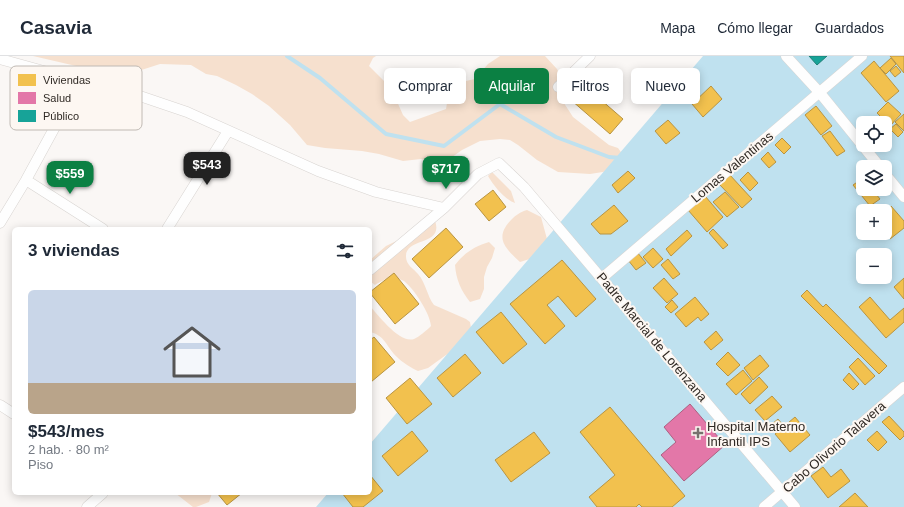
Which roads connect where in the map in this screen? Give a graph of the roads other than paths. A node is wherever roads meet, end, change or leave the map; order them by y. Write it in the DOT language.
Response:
graph roads {
  1 [pos="590,56"];
  2 [pos="786,56"];
  3 [pos="862,56"];
  4 [pos="0,59"];
  5 [pos="25,66"];
  6 [pos="578,68"];
  7 [pos="820,93"];
  8 [pos="142,97"];
  9 [pos="53,130"];
  10 [pos="228,131"];
  11 [pos="874,160"];
  12 [pos="26,180"];
  13 [pos="892,182"];
  14 [pos="904,197"];
  15 [pos="444,208"];
  16 [pos="0,223"];
  17 [pos="100,227"];
  18 [pos="168,227"];
  19 [pos="372,268"];
  20 [pos="602,278"];
  21 [pos="904,387"];
  22 [pos="0,405"];
  23 [pos="12,413"];
  24 [pos="782,492"];
  25 [pos="102,495"];
  26 [pos="87,507"];
  27 [pos="764,507"];
  28 [pos="795,507"];
  1 -- 6 [label="street"];
  2 -- 7 [label="street"];
  3 -- 7 [label="street, Lomas Valentinas"];
  4 -- 5 [label="street"];
  7 -- 11 [label="street"];
  7 -- 20 [label="street, Lomas Valentinas"];
  8 -- 10 [label="street"];
  9 -- 12 [label="street"];
  10 -- 15 [label="street"];
  10 -- 18 [label="street"];
  12 -- 16 [label="street"];
  12 -- 17 [label="street"];
  13 -- 14 [label="street"];
  15 -- 19 [label="street"];
  15 -- 20 [label="street, Padre Marcial de Lorenzana"];
  20 -- 24 [label="street, Padre Marcial de Lorenzana"];
  21 -- 24 [label="street, Cabo Olivorio Talavera"];
  22 -- 23 [label="street"];
  24 -- 27 [label="street, Cabo Olivorio Talavera"];
  24 -- 28 [label="street, Padre Marcial de Lorenzana"];
  25 -- 26 [label="street"];
}
